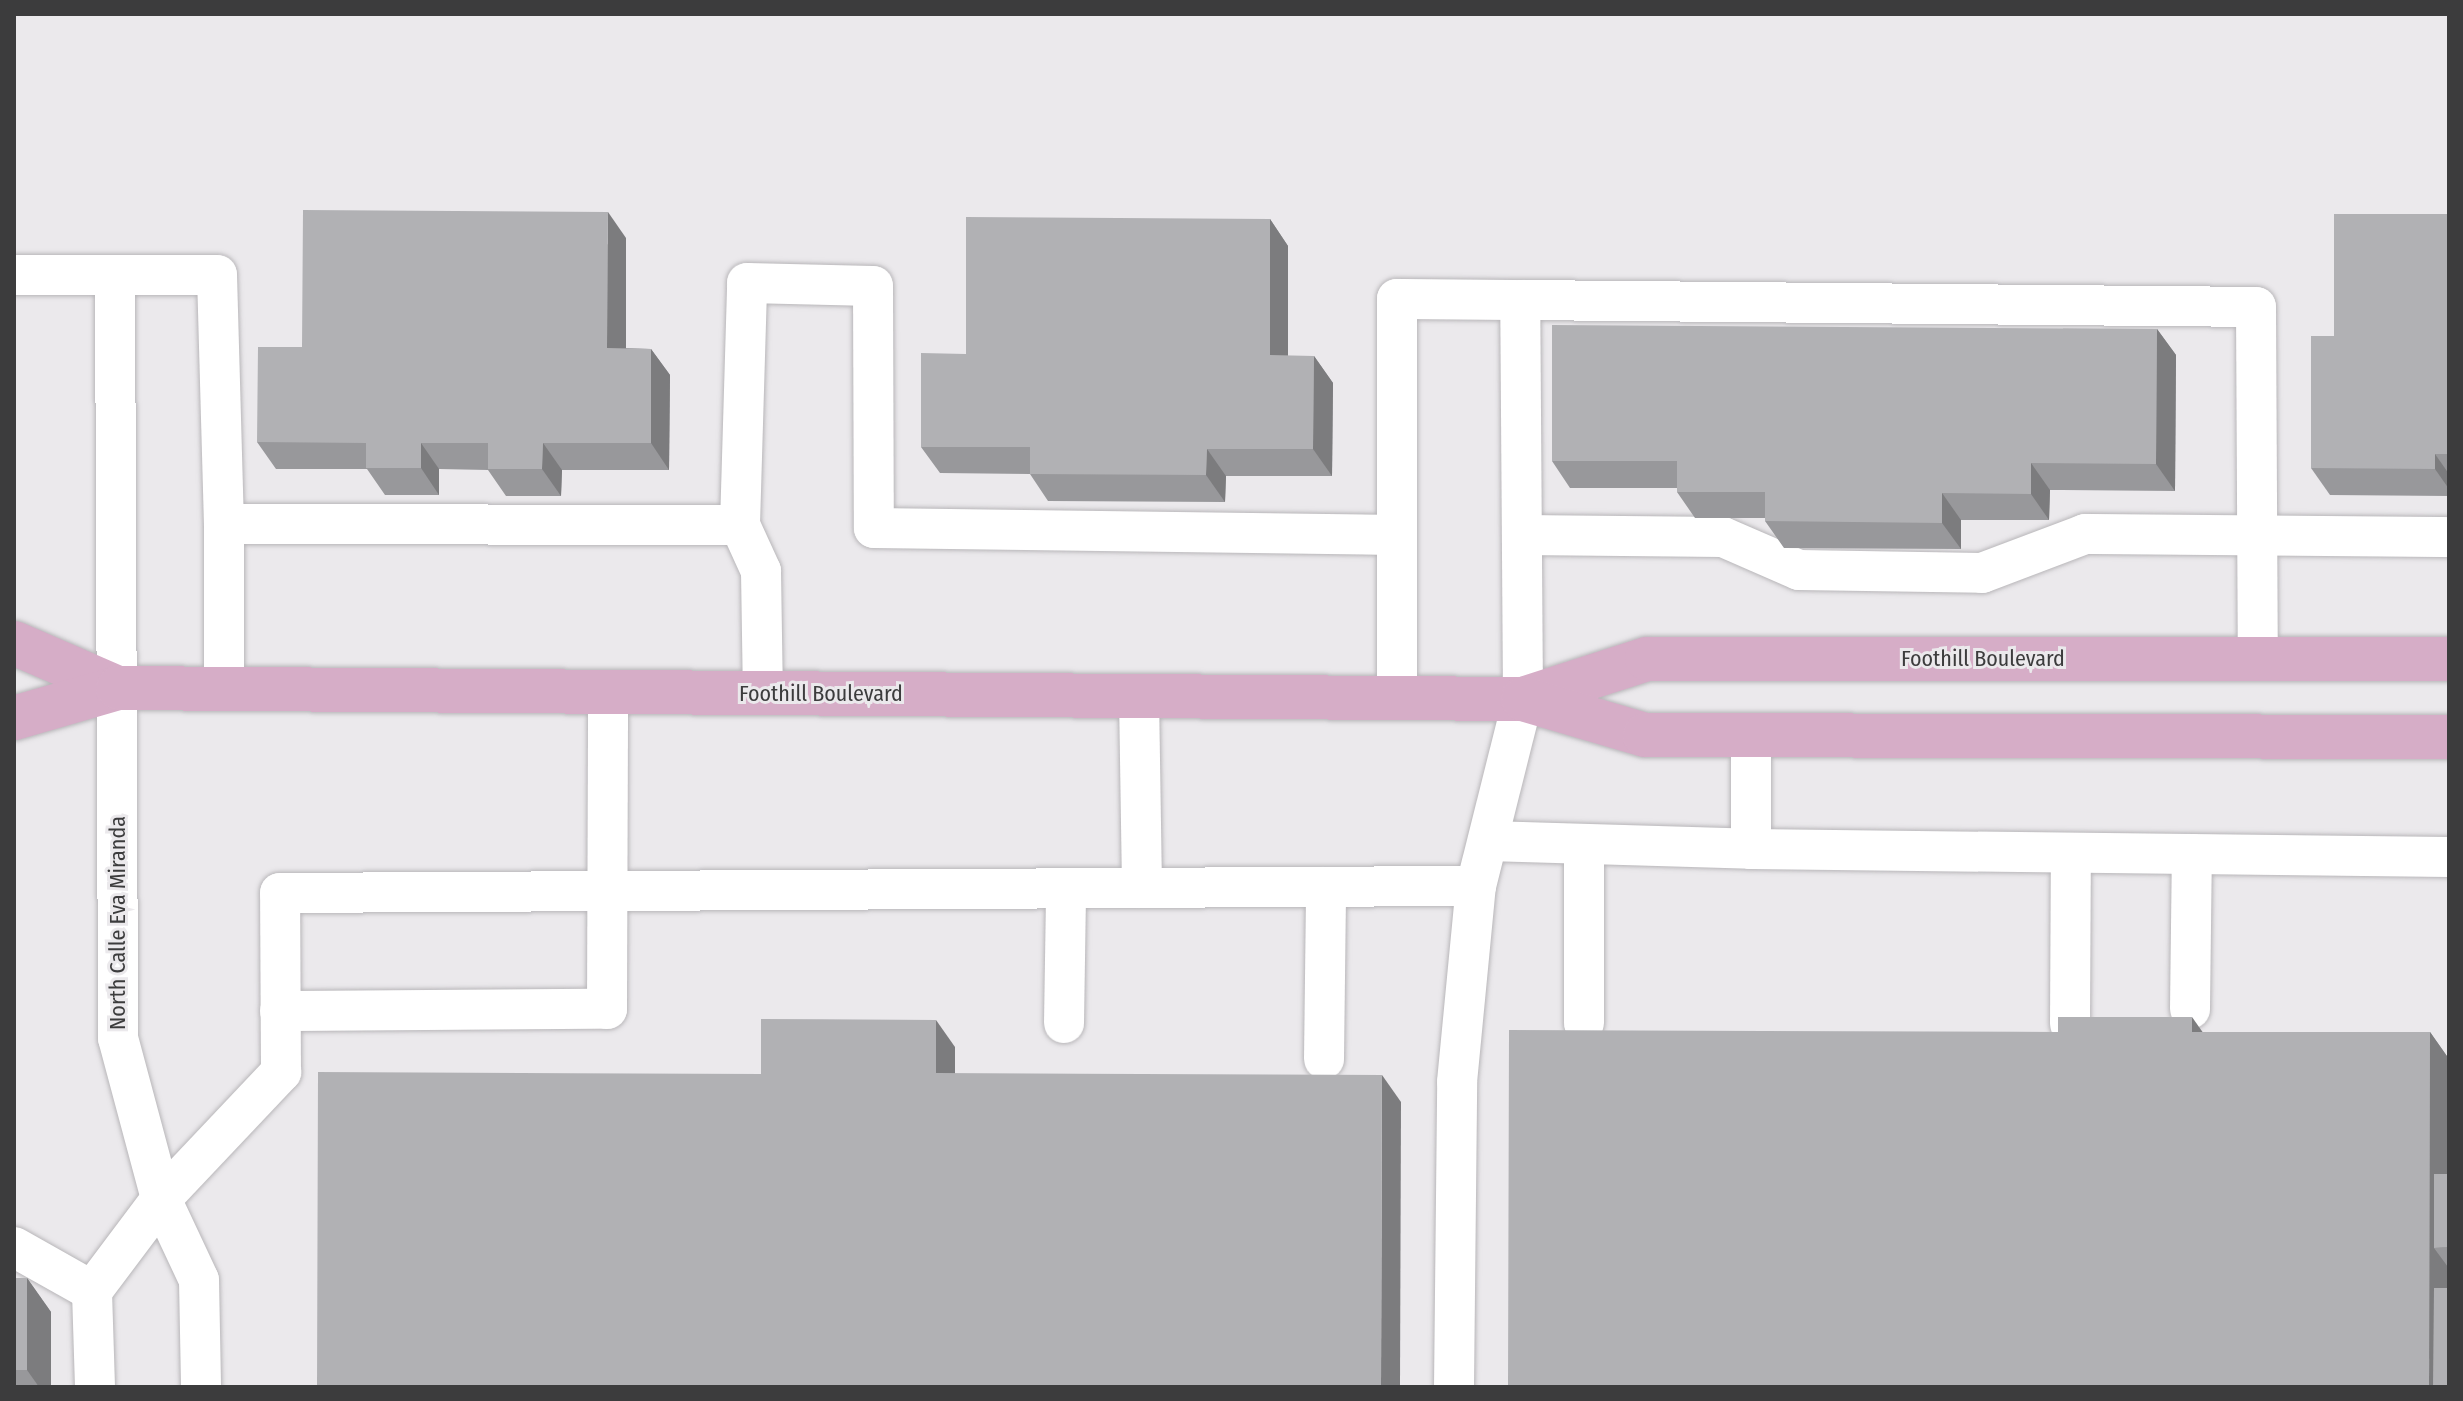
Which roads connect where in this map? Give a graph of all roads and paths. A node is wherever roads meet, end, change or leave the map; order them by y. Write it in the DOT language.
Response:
graph roads {
  1 [pos="14,275"];
  2 [pos="115,275"];
  3 [pos="1520,300"];
  4 [pos="224,524"];
  5 [pos="740,525"];
  6 [pos="1397,535"];
  7 [pos="1522,535"];
  8 [pos="2259,535"];
  9 [pos="2449,537"];
  10 [pos="14,643"];
  11 [pos="2258,659"];
  12 [pos="2449,659"];
  13 [pos="118,688"];
  14 [pos="224,689"];
  15 [pos="608,693"];
  16 [pos="763,693"];
  17 [pos="1139,696"];
  18 [pos="1397,698"];
  19 [pos="1523,699"];
  20 [pos="14,718"];
  21 [pos="1751,735"];
  22 [pos="2449,737"];
  23 [pos="1488,841"];
  24 [pos="1584,844"];
  25 [pos="1751,849"];
  26 [pos="2071,853"];
  27 [pos="2192,854"];
  28 [pos="2449,857"];
  29 [pos="1476,886"];
  30 [pos="1326,887"];
  31 [pos="606,888"];
  32 [pos="1142,888"];
  33 [pos="1066,889"];
  34 [pos="2190,1009"];
  35 [pos="280,1011"];
  36 [pos="1064,1023"];
  37 [pos="1584,1023"];
  38 [pos="2070,1024"];
  39 [pos="1324,1059"];
  40 [pos="161,1199"];
  41 [pos="14,1247"];
  42 [pos="92,1291"];
  43 [pos="95,1387"];
  44 [pos="201,1387"];
  45 [pos="1454,1387"];
  1 -- 2 [label="street"];
  2 -- 4 [label="street"];
  2 -- 13 [label="street, North Calle Eva Miranda"];
  3 -- 6 [label="street"];
  3 -- 7 [label="street"];
  3 -- 8 [label="street"];
  4 -- 5 [label="street"];
  4 -- 14 [label="street"];
  5 -- 6 [label="street"];
  5 -- 16 [label="street"];
  6 -- 18 [label="street"];
  7 -- 8 [label="street"];
  7 -- 19 [label="street"];
  8 -- 9 [label="street"];
  8 -- 11 [label="street"];
  10 -- 13 [label="main road, Foothill Boulevard"];
  11 -- 12 [label="main road, Foothill Boulevard"];
  11 -- 19 [label="main road, Foothill Boulevard"];
  13 -- 14 [label="main road, Foothill Boulevard"];
  13 -- 20 [label="main road, Foothill Boulevard"];
  13 -- 40 [label="street, North Calle Eva Miranda"];
  14 -- 15 [label="main road, Foothill Boulevard"];
  15 -- 16 [label="main road, Foothill Boulevard"];
  15 -- 31 [label="street"];
  16 -- 17 [label="main road, Foothill Boulevard"];
  17 -- 18 [label="main road, Foothill Boulevard"];
  17 -- 32 [label="street"];
  18 -- 19 [label="main road, Foothill Boulevard"];
  19 -- 21 [label="main road, Foothill Boulevard"];
  19 -- 23 [label="street"];
  21 -- 22 [label="main road, Foothill Boulevard"];
  21 -- 25 [label="street"];
  23 -- 24 [label="street"];
  23 -- 29 [label="street"];
  24 -- 25 [label="street"];
  24 -- 37 [label="street"];
  25 -- 26 [label="street"];
  26 -- 27 [label="street"];
  26 -- 38 [label="street"];
  27 -- 28 [label="street"];
  27 -- 34 [label="street"];
  29 -- 30 [label="street"];
  29 -- 45 [label="street"];
  30 -- 32 [label="street"];
  30 -- 39 [label="street"];
  31 -- 33 [label="street"];
  31 -- 35 [label="street"];
  31 -- 35 [label="street"];
  32 -- 33 [label="street"];
  33 -- 36 [label="street"];
  35 -- 40 [label="street"];
  40 -- 42 [label="street"];
  40 -- 44 [label="street, North Calle Eva Miranda"];
  41 -- 42 [label="street"];
  42 -- 43 [label="street"];
}
